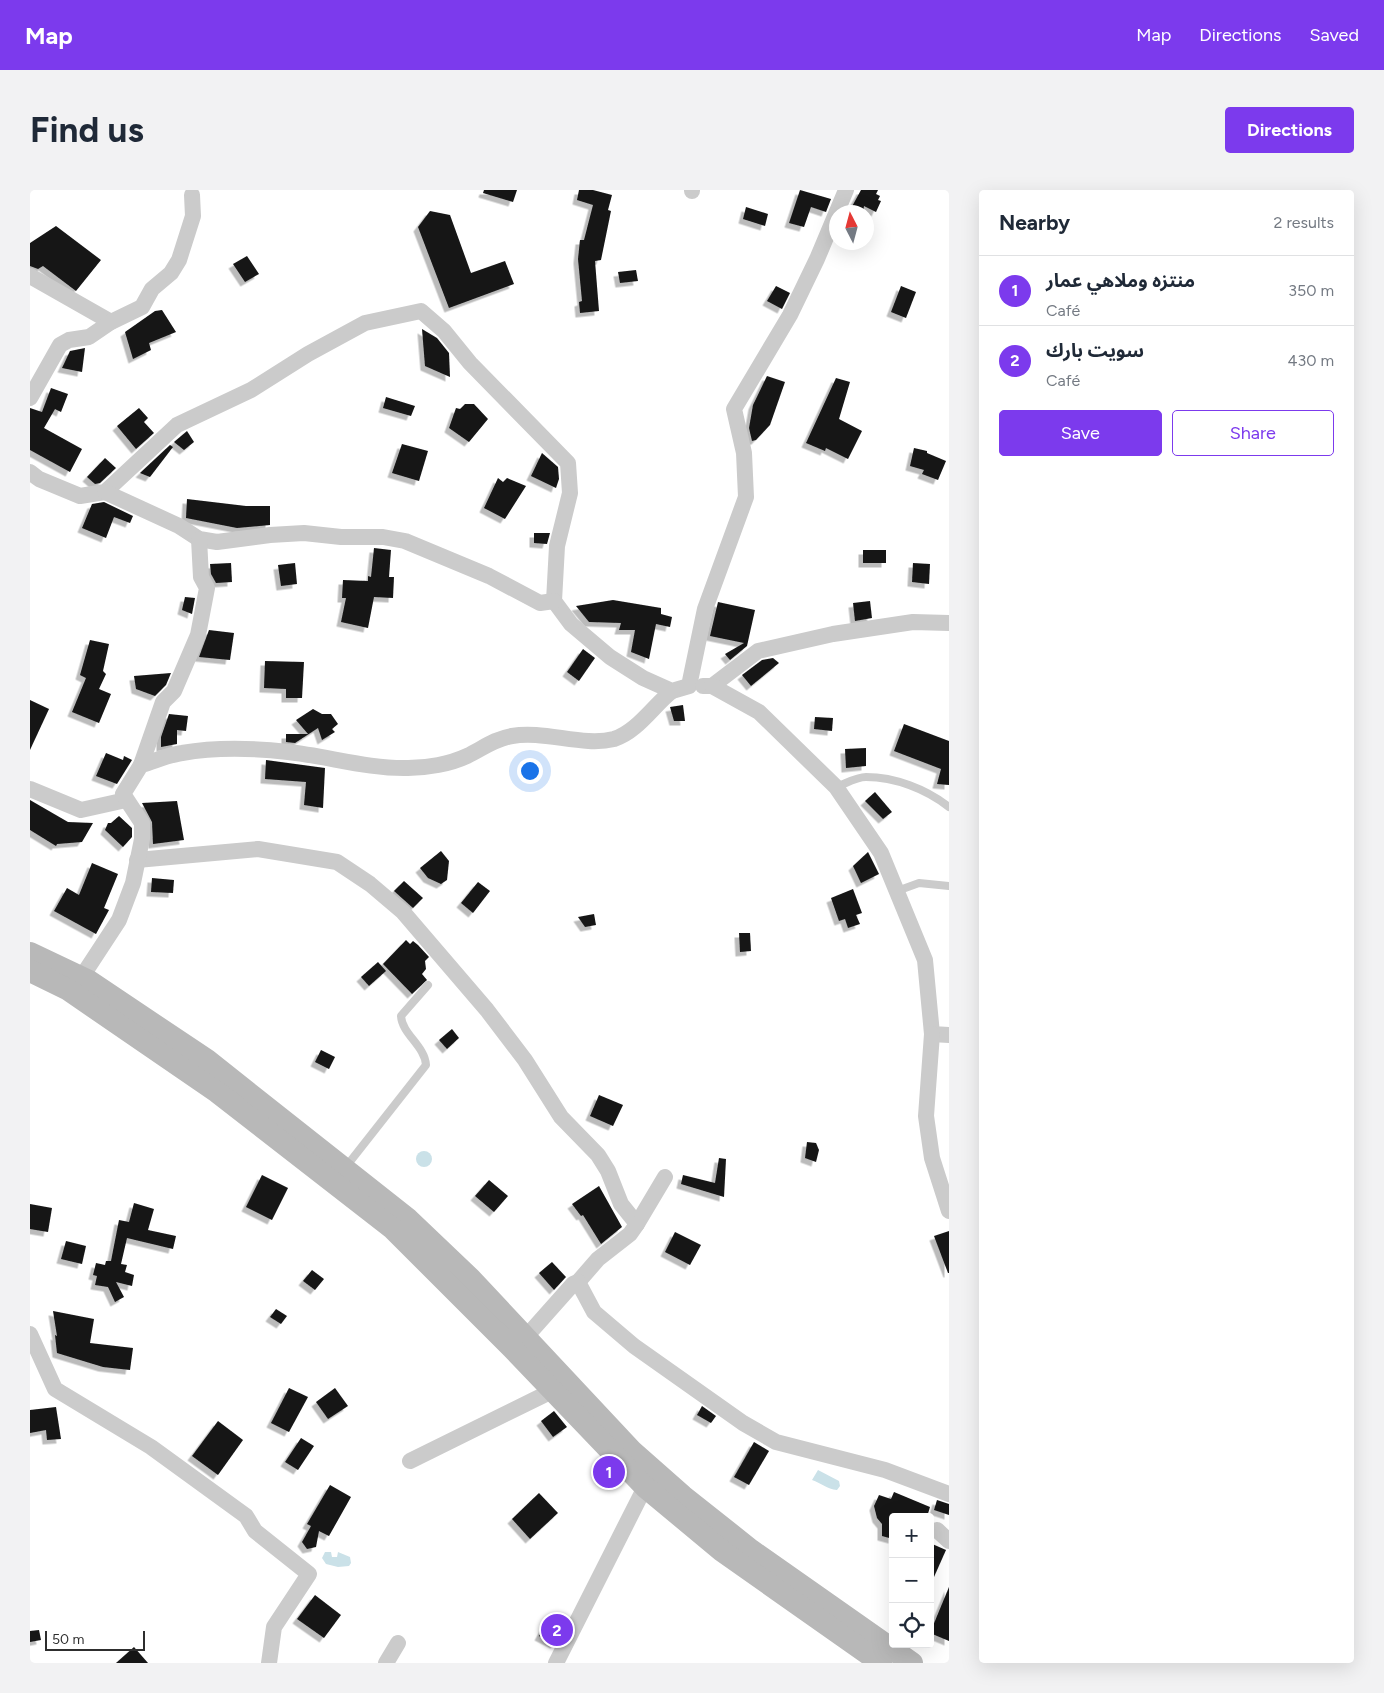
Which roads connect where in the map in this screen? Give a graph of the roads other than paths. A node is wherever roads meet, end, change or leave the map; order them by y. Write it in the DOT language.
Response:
graph roads {
  1 [pos="846,190"];
  2 [pos="192,195"];
  3 [pos="30,276"];
  4 [pos="111,322"];
  5 [pos="30,398"];
  6 [pos="30,472"];
  7 [pos="106,492"];
  8 [pos="198,539"];
  9 [pos="554,601"];
  10 [pos="949,623"];
  11 [pos="689,686"];
  12 [pos="712,686"];
  13 [pos="672,691"];
  14 [pos="142,765"];
  15 [pos="836,787"];
  16 [pos="30,789"];
  17 [pos="126,800"];
  18 [pos="949,807"];
  19 [pos="138,860"];
  20 [pos="949,886"];
  21 [pos="898,891"];
  22 [pos="30,953"];
  23 [pos="30,971"];
  24 [pos="81,978"];
  25 [pos="428,985"];
  26 [pos="932,1034"];
  27 [pos="949,1035"];
  28 [pos="344,1170"];
  29 [pos="666,1176"];
  30 [pos="949,1211"];
  31 [pos="637,1224"];
  32 [pos="578,1282"];
  33 [pos="30,1334"];
  34 [pos="525,1338"];
  35 [pos="552,1391"];
  36 [pos="410,1462"];
  37 [pos="645,1487"];
  38 [pos="949,1494"];
  39 [pos="937,1530"];
  40 [pos="949,1541"];
  41 [pos="398,1643"];
  42 [pos="269,1663"];
  43 [pos="386,1663"];
  44 [pos="556,1663"];
  45 [pos="881,1663"];
  46 [pos="912,1663"];
  1 -- 11 [label="street"];
  2 -- 4 [label="street"];
  3 -- 4 [label="street"];
  4 -- 5 [label="street"];
  6 -- 7 [label="street"];
  7 -- 8 [label="street"];
  7 -- 9 [label="street"];
  8 -- 9 [label="street"];
  8 -- 14 [label="street"];
  9 -- 13 [label="street"];
  10 -- 12 [label="street"];
  11 -- 12 [label="street"];
  11 -- 13 [label="street"];
  12 -- 15 [label="street"];
  13 -- 14 [label="street"];
  14 -- 17 [label="street"];
  15 -- 18 [label="lane"];
  15 -- 21 [label="street"];
  16 -- 17 [label="street"];
  17 -- 19 [label="street"];
  19 -- 24 [label="street"];
  19 -- 31 [label="street"];
  20 -- 21 [label="lane"];
  21 -- 26 [label="street"];
  22 -- 24 [label="main road"];
  23 -- 35 [label="main road"];
  24 -- 28 [label="main road"];
  25 -- 28 [label="lane"];
  26 -- 27 [label="street"];
  26 -- 30 [label="street"];
  28 -- 34 [label="main road"];
  29 -- 31 [label="street"];
  31 -- 32 [label="street"];
  32 -- 34 [label="street"];
  32 -- 38 [label="street"];
  33 -- 42 [label="street"];
  34 -- 46 [label="main road"];
  35 -- 36 [label="street"];
  35 -- 37 [label="main road"];
  37 -- 44 [label="street"];
  37 -- 45 [label="main road"];
  39 -- 40 [label="street"];
  41 -- 43 [label="street"];
}
